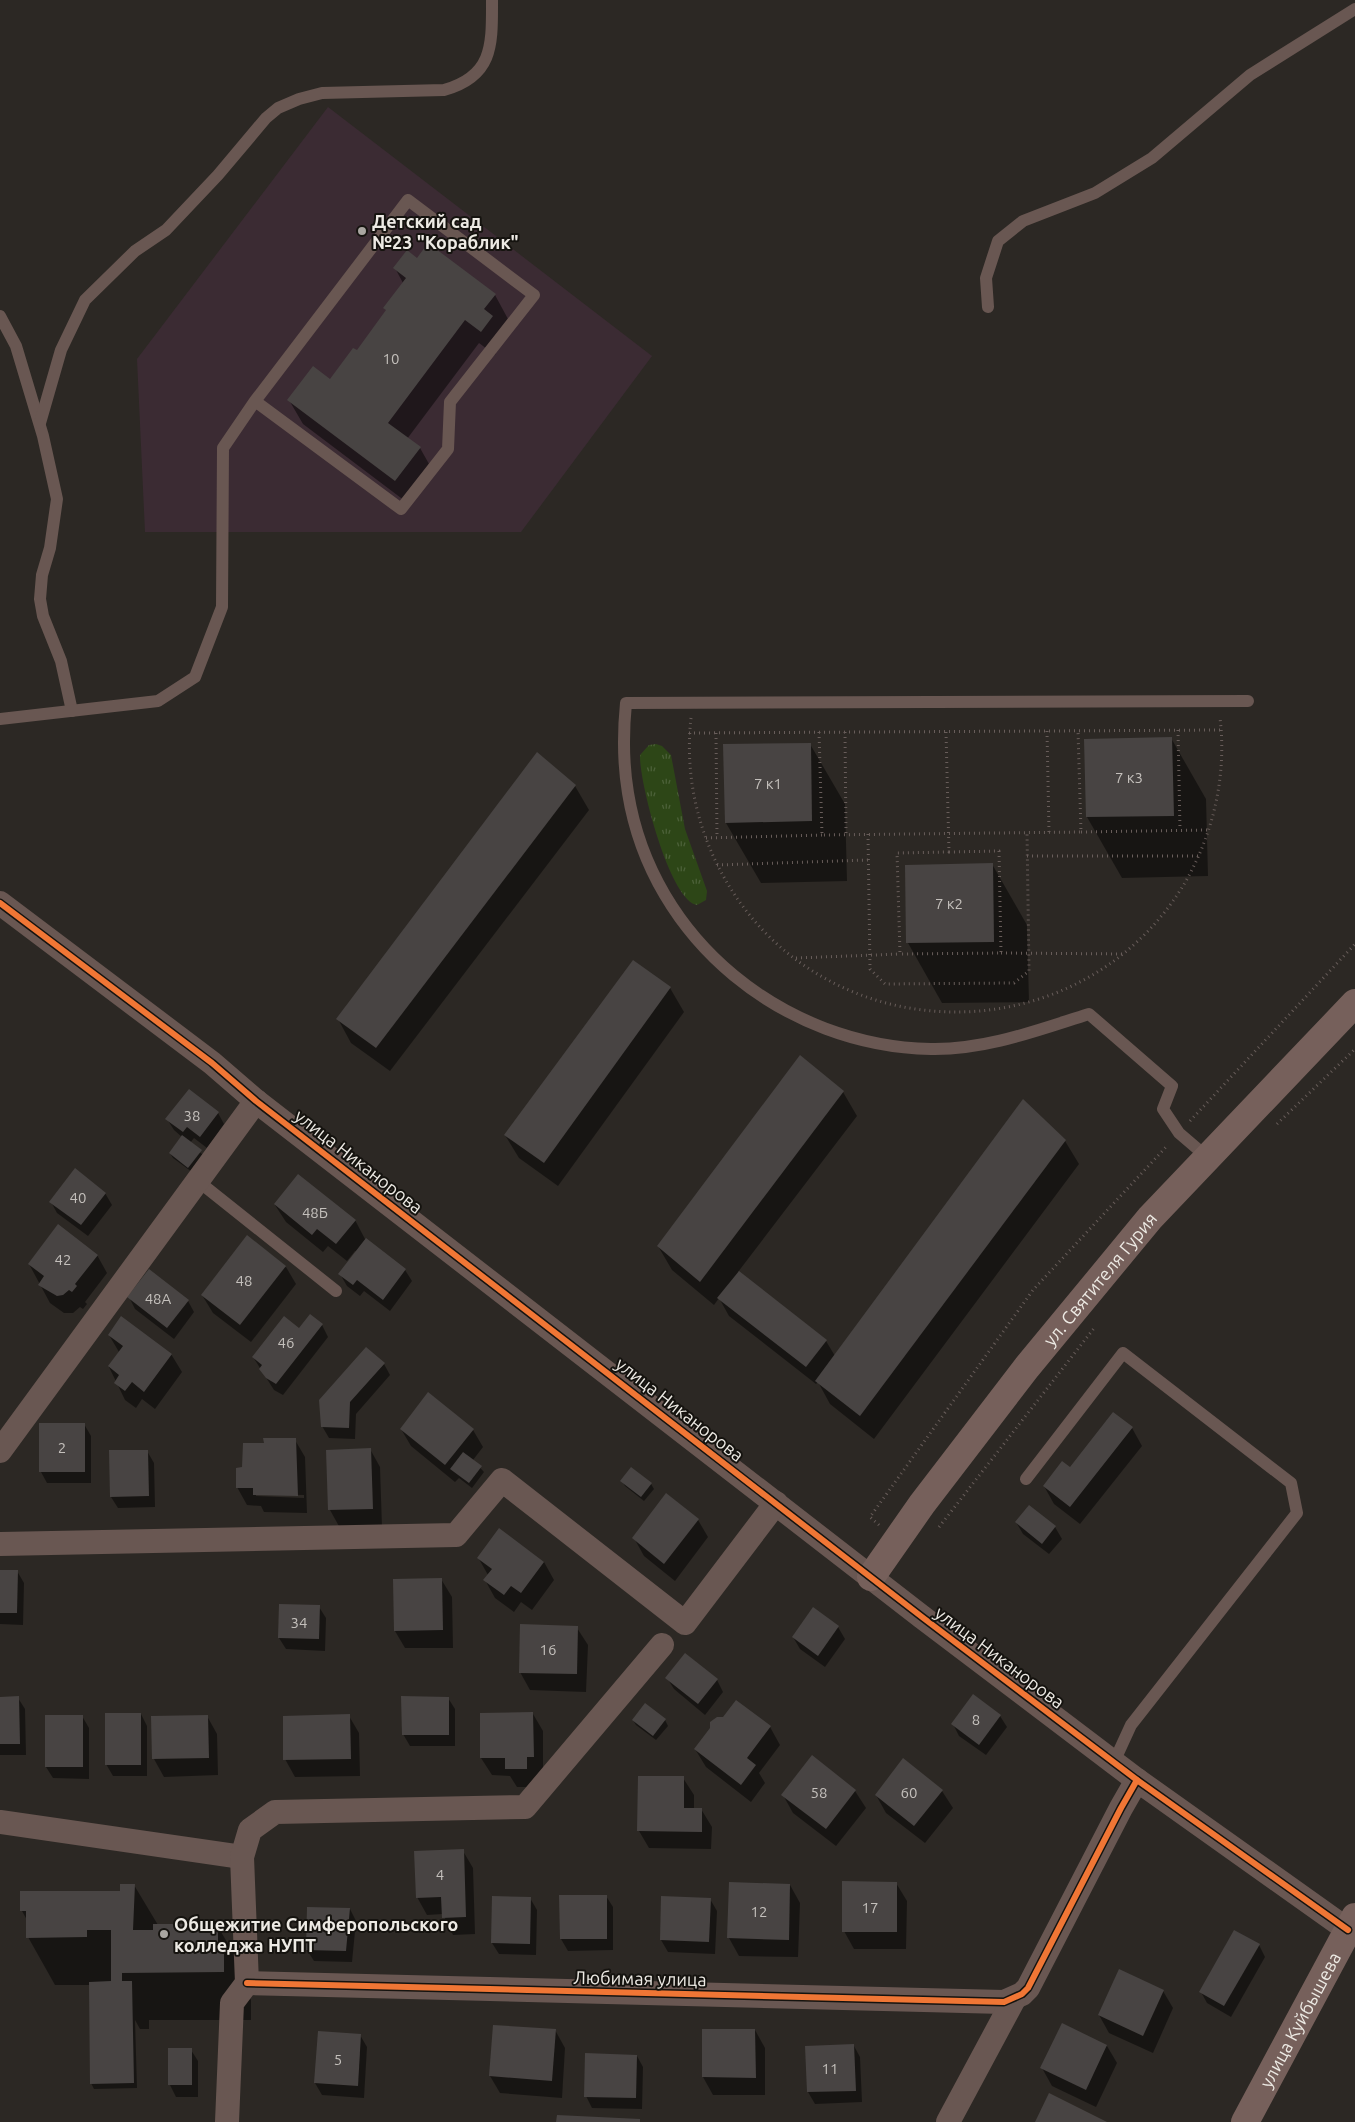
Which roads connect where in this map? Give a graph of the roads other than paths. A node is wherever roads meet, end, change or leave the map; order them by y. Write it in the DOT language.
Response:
graph roads {
  1 [pos="492,0"];
  2 [pos="1355,9"];
  3 [pos="988,307"];
  4 [pos="0,316"];
  5 [pos="255,401"];
  6 [pos="40,423"];
  7 [pos="1248,701"];
  8 [pos="72,711"];
  9 [pos="0,720"];
  10 [pos="0,903"];
  11 [pos="1355,1004"];
  12 [pos="256,1100"];
  13 [pos="1207,1157"];
  14 [pos="198,1181"];
  15 [pos="336,1291"];
  16 [pos="0,1451"];
  17 [pos="1026,1479"];
  18 [pos="776,1503"];
  19 [pos="0,1544"];
  20 [pos="870,1577"];
  21 [pos="662,1645"];
  22 [pos="1114,1762"];
  23 [pos="1137,1780"];
  24 [pos="0,1825"];
  25 [pos="242,1857"];
  26 [pos="1352,1924"];
  27 [pos="247,1983"];
  28 [pos="1021,1993"];
  29 [pos="227,2122"];
  30 [pos="948,2122"];
  31 [pos="1245,2122"];
  1 -- 6 [label="lane"];
  2 -- 3 [label="lane"];
  4 -- 6 [label="lane"];
  5 -- 5 [label="lane"];
  5 -- 8 [label="lane"];
  6 -- 8 [label="lane"];
  7 -- 13 [label="lane"];
  8 -- 9 [label="lane"];
  10 -- 12 [label="street, улица Никанорова"];
  11 -- 13 [label="street, ул. Святителя Гурия"];
  12 -- 14 [label="street"];
  12 -- 18 [label="street, улица Никанорова"];
  13 -- 20 [label="street, ул. Святителя Гурия"];
  14 -- 15 [label="lane"];
  14 -- 16 [label="street"];
  17 -- 22 [label="lane"];
  18 -- 19 [label="street"];
  18 -- 20 [label="street, улица Никанорова"];
  20 -- 22 [label="street, улица Никанорова"];
  21 -- 25 [label="street"];
  22 -- 23 [label="street, улица Никанорова"];
  23 -- 26 [label="street, улица Никанорова"];
  23 -- 28 [label="street"];
  24 -- 25 [label="street"];
  25 -- 27 [label="street"];
  26 -- 31 [label="street, улица Куйбышева"];
  27 -- 28 [label="street, Любимая улица"];
  27 -- 29 [label="street"];
  28 -- 30 [label="street"];
}
